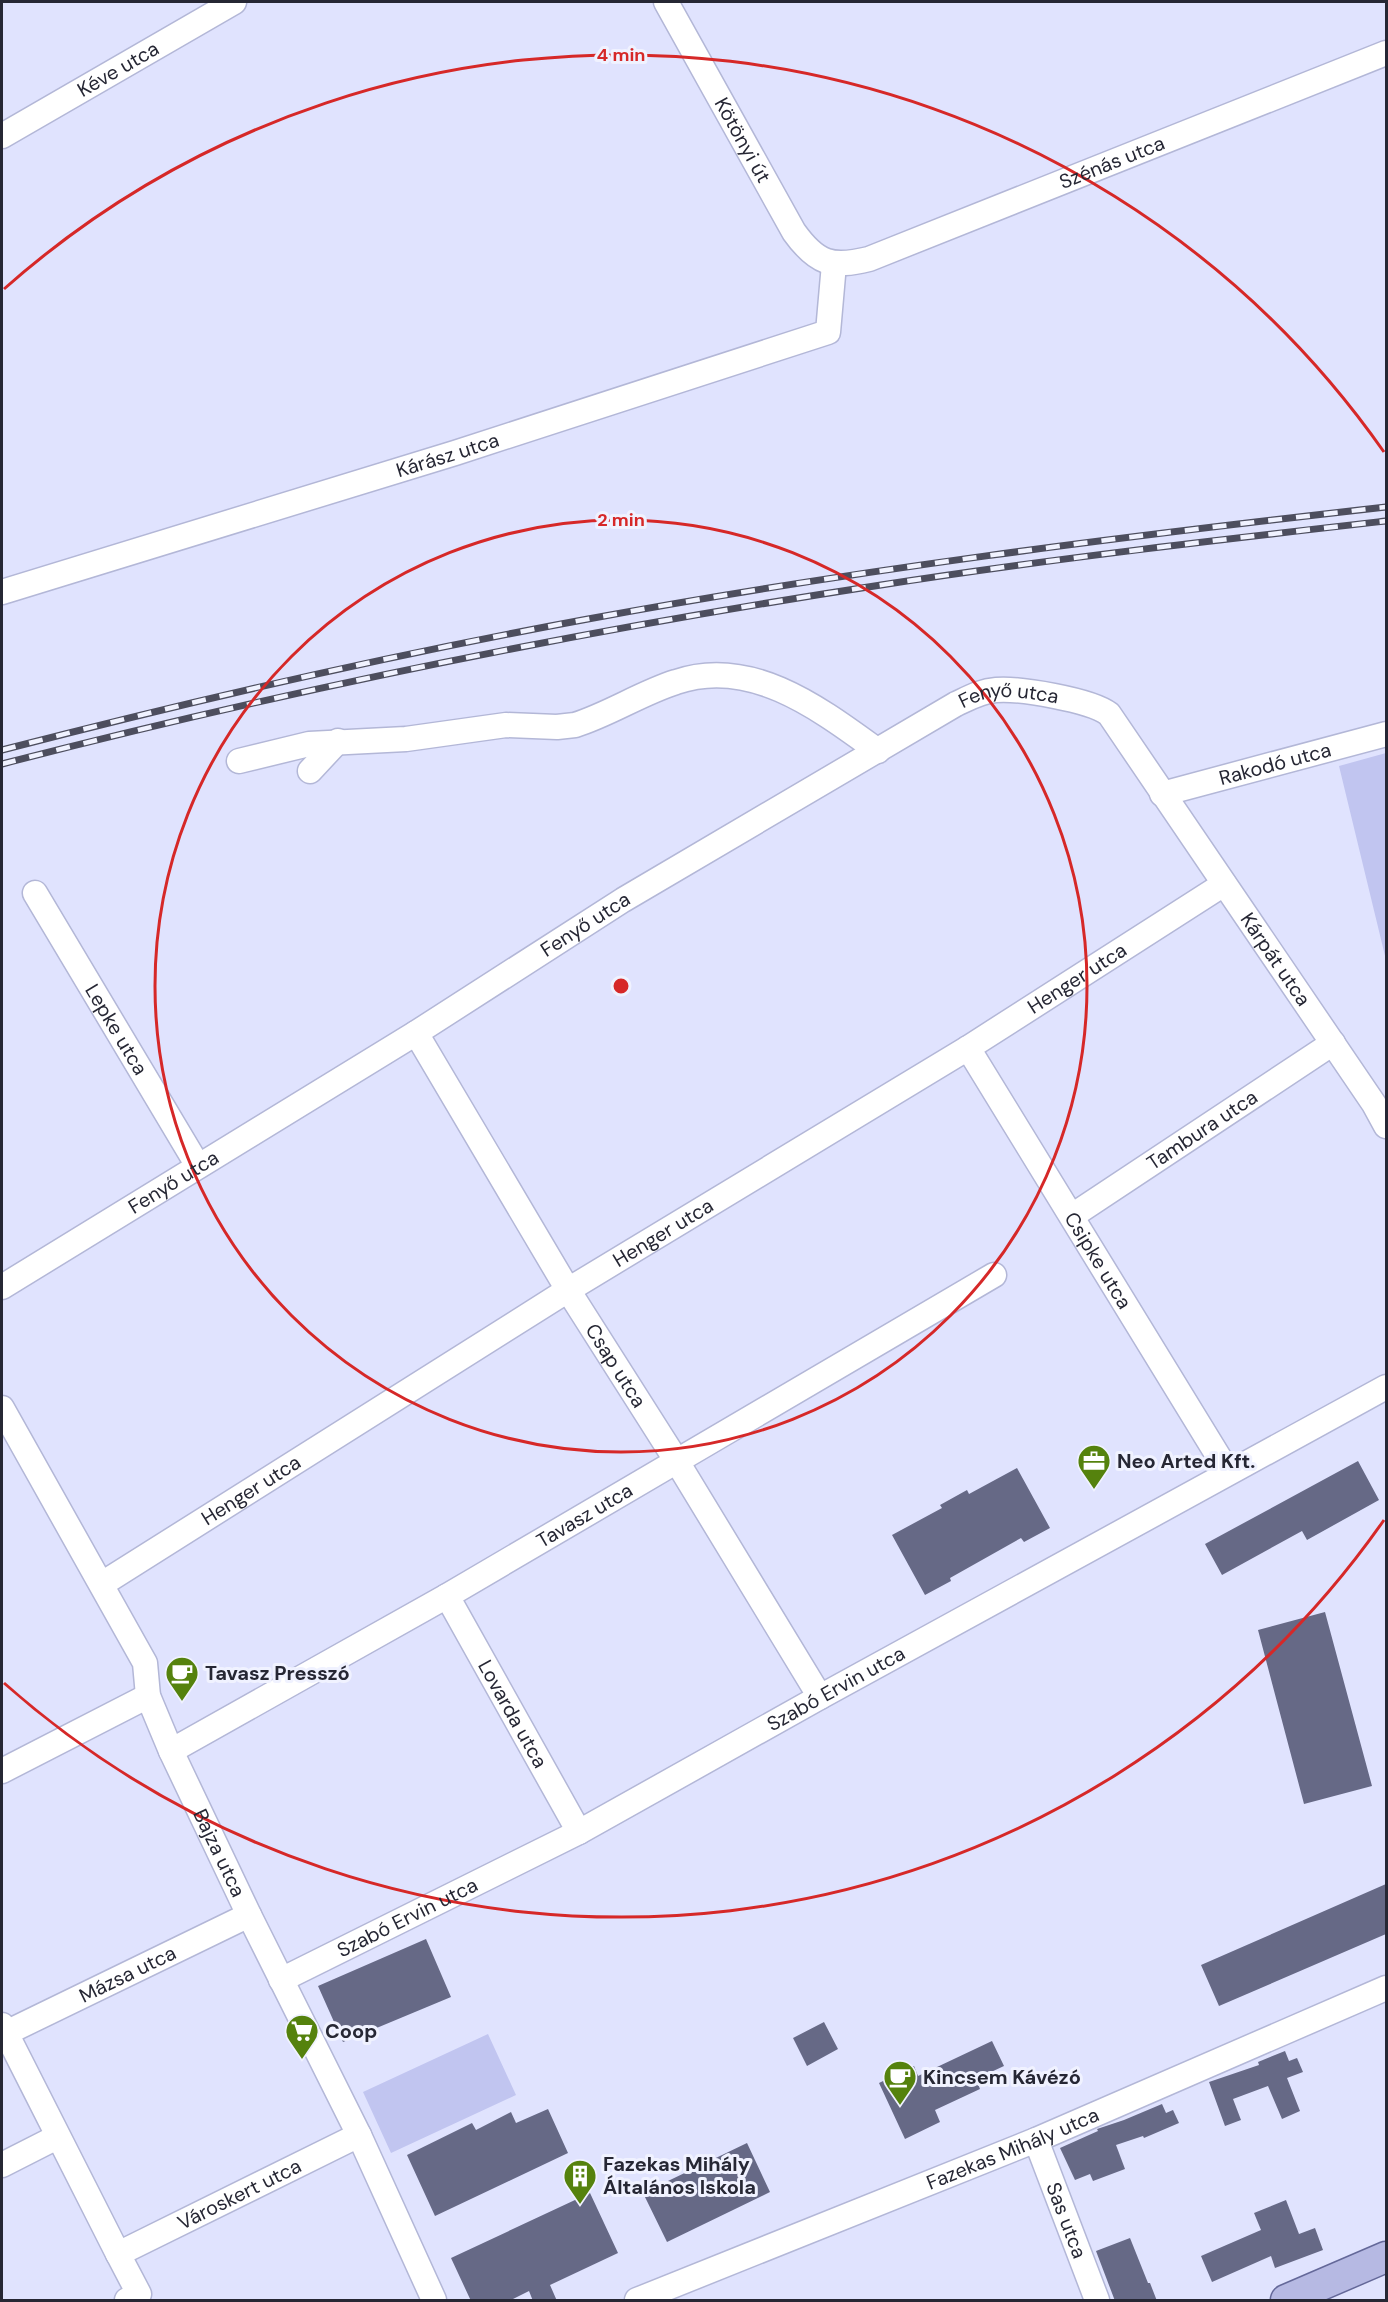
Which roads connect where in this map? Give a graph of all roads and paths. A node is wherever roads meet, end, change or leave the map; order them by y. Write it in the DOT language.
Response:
graph roads {
  1 [pos="234,2"];
  2 [pos="666,2"];
  3 [pos="1386,53"];
  4 [pos="2,136"];
  5 [pos="834,264"];
  6 [pos="2,592"];
  7 [pos="1386,734"];
  8 [pos="338,741"];
  9 [pos="878,751"];
  10 [pos="239,761"];
  11 [pos="310,771"];
  12 [pos="1162,794"];
  13 [pos="1224,884"];
  14 [pos="35,893"];
  15 [pos="416,1033"];
  16 [pos="1333,1043"];
  17 [pos="968,1048"];
  18 [pos="1386,1126"];
  19 [pos="198,1166"];
  20 [pos="1072,1216"];
  21 [pos="994,1275"];
  22 [pos="2,1287"];
  23 [pos="568,1290"];
  24 [pos="1386,1387"];
  25 [pos="2,1408"];
  26 [pos="676,1460"];
  27 [pos="1228,1472"];
  28 [pos="102,1584"];
  29 [pos="447,1596"];
  30 [pos="148,1696"];
  31 [pos="820,1697"];
  32 [pos="171,1751"];
  33 [pos="2,1771"];
  34 [pos="579,1832"];
  35 [pos="249,1915"];
  36 [pos="281,1980"];
  37 [pos="1377,1993"];
  38 [pos="4,2029"];
  39 [pos="359,2135"];
  40 [pos="57,2137"];
  41 [pos="1036,2140"];
  42 [pos="2,2165"];
  43 [pos="118,2254"];
  44 [pos="1386,2257"];
  45 [pos="127,2301"];
  46 [pos="434,2301"];
  47 [pos="637,2301"];
  48 [pos="1097,2301"];
  49 [pos="1286,2301"];
  1 -- 4 [label="street, Kéve utca"];
  2 -- 5 [label="street, Kötönyi út"];
  3 -- 5 [label="street, Szénás utca"];
  5 -- 6 [label="street, Kárász utca"];
  7 -- 12 [label="street, Rakodó utca"];
  8 -- 9 [label="street"];
  8 -- 10 [label="street"];
  8 -- 11 [label="street"];
  9 -- 12 [label="street, Fenyő utca"];
  9 -- 15 [label="street, Fenyő utca"];
  12 -- 13 [label="street, Kárpát utca"];
  13 -- 16 [label="street, Kárpát utca"];
  13 -- 17 [label="street, Henger utca"];
  14 -- 19 [label="street, Lepke utca"];
  15 -- 19 [label="street, Fenyő utca"];
  15 -- 23 [label="street, Csap utca"];
  16 -- 18 [label="street, Kárpát utca"];
  16 -- 20 [label="street, Tambura utca"];
  17 -- 20 [label="street, Csipke utca"];
  17 -- 23 [label="street, Henger utca"];
  19 -- 22 [label="street, Fenyő utca"];
  20 -- 27 [label="street, Csipke utca"];
  21 -- 26 [label="street, Tavasz utca"];
  23 -- 26 [label="street, Csap utca"];
  23 -- 28 [label="street, Henger utca"];
  24 -- 27 [label="street, Szabó Ervin utca"];
  25 -- 28 [label="street, Bajza utca"];
  26 -- 29 [label="street, Tavasz utca"];
  26 -- 31 [label="street, Csap utca"];
  27 -- 31 [label="street, Szabó Ervin utca"];
  28 -- 30 [label="street, Bajza utca"];
  29 -- 32 [label="street, Tavasz utca"];
  29 -- 34 [label="street, Lovarda utca"];
  30 -- 32 [label="street, Bajza utca"];
  30 -- 33 [label="street"];
  31 -- 34 [label="street, Szabó Ervin utca"];
  32 -- 35 [label="street, Bajza utca"];
  34 -- 36 [label="street, Szabó Ervin utca"];
  35 -- 36 [label="street, Bajza utca"];
  35 -- 38 [label="street, Mázsa utca"];
  36 -- 39 [label="street, Bajza utca"];
  37 -- 41 [label="street, Fazekas Mihály utca"];
  38 -- 40 [label="street"];
  39 -- 43 [label="street, Városkert utca"];
  39 -- 46 [label="street, Bajza utca"];
  40 -- 42 [label="street"];
  40 -- 43 [label="street"];
  41 -- 47 [label="street, Fazekas Mihály utca"];
  41 -- 48 [label="street, Sas utca"];
  43 -- 45 [label="street"];
  44 -- 49 [label="main road"];
}
